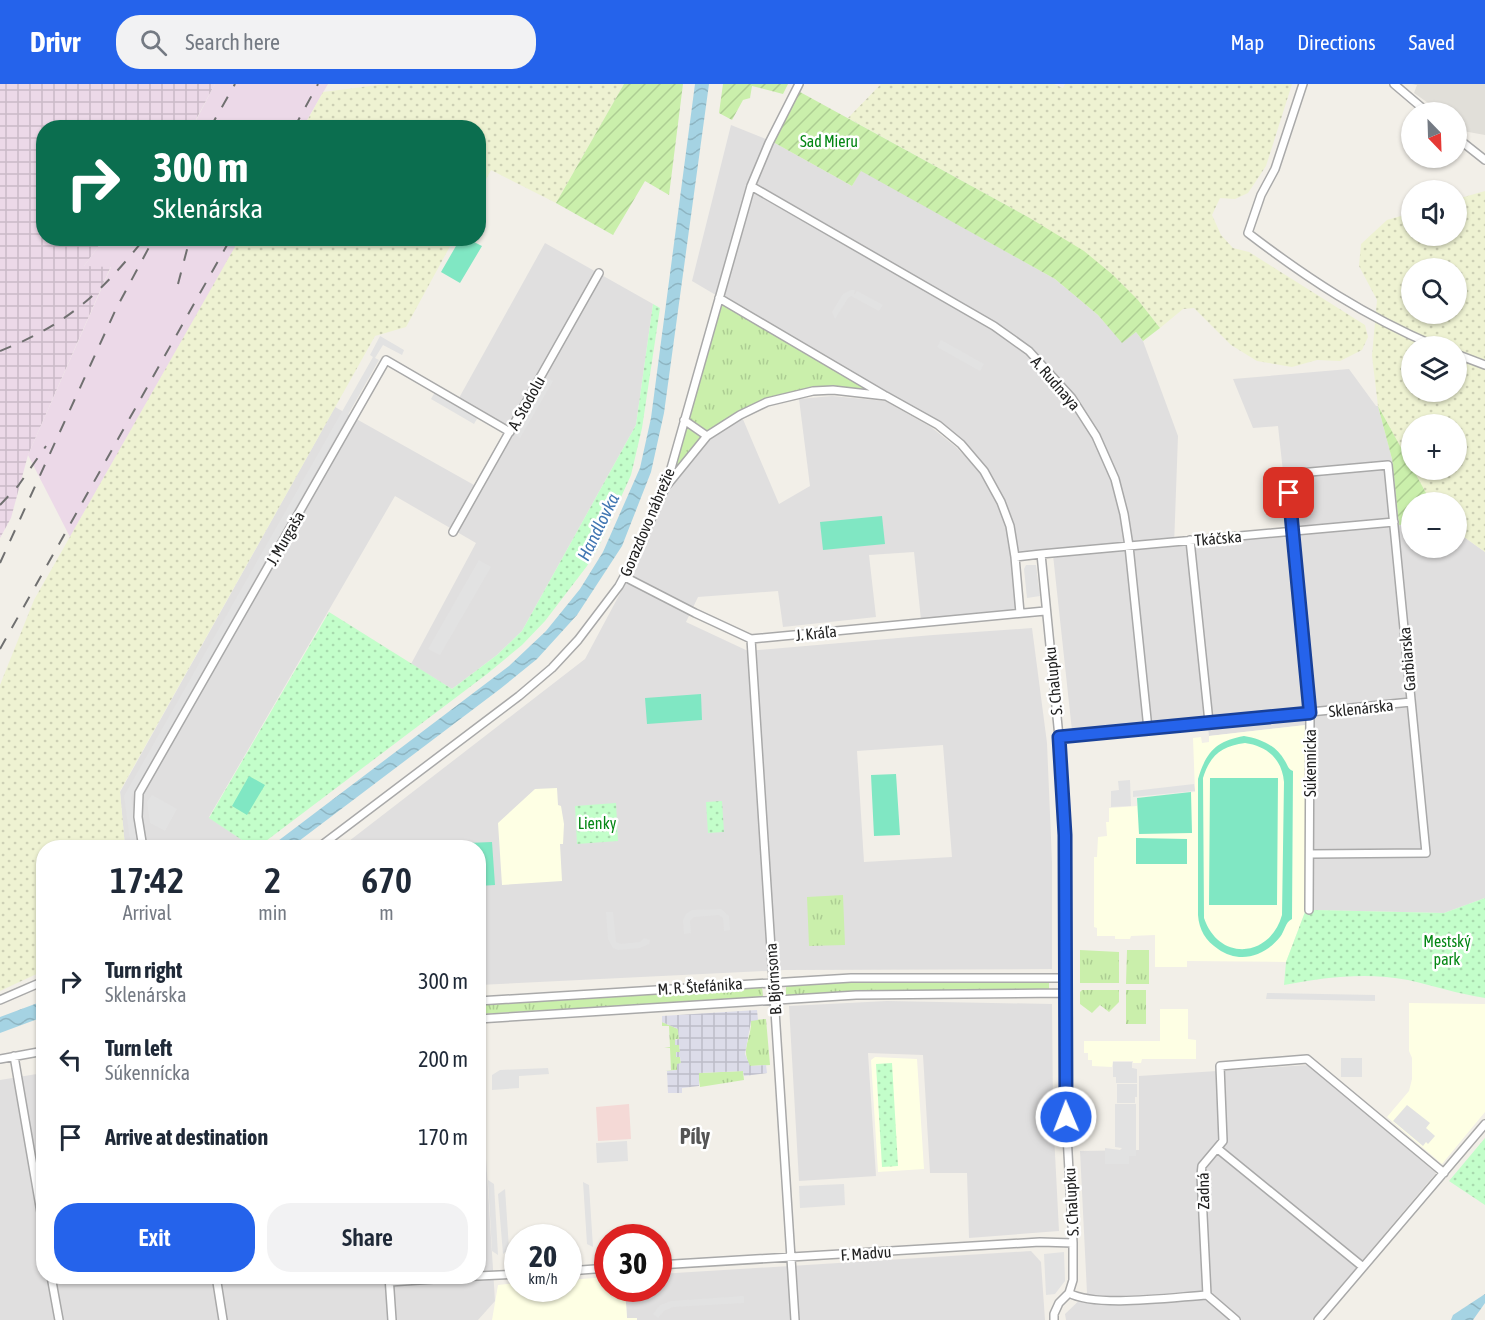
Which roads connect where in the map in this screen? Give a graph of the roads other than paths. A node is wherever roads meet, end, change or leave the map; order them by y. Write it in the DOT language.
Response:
graph roads {
  1 [pos="799,84"];
  2 [pos="1304,84"];
  3 [pos="1394,84"];
  4 [pos="1415,102"];
  5 [pos="1467,146"];
  6 [pos="1485,160"];
  7 [pos="751,186"];
  8 [pos="599,273"];
  9 [pos="719,298"];
  10 [pos="1413,336"];
  11 [pos="1467,358"];
  12 [pos="1485,365"];
  13 [pos="886,396"];
  14 [pos="684,420"];
  15 [pos="510,432"];
  16 [pos="706,436"];
  17 [pos="1287,474"];
  18 [pos="666,486"];
  19 [pos="1394,522"];
  20 [pos="1293,531"];
  21 [pos="453,532"];
  22 [pos="1190,540"];
  23 [pos="1129,546"];
  24 [pos="1041,554"];
  25 [pos="1015,557"];
  26 [pos="625,577"];
  27 [pos="1045,611"];
  28 [pos="1020,613"];
  29 [pos="751,639"];
  30 [pos="1412,702"];
  31 [pos="1310,713"];
  32 [pos="1209,722"];
  33 [pos="1148,729"];
  34 [pos="1059,737"];
  35 [pos="142,840"];
  36 [pos="329,840"];
  37 [pos="1310,854"];
  38 [pos="1309,910"];
  39 [pos="1066,978"];
  40 [pos="773,982"];
  41 [pos="36,984"];
  42 [pos="1065,993"];
  43 [pos="0,1000"];
  44 [pos="486,1000"];
  45 [pos="774,1001"];
  46 [pos="486,1019"];
  47 [pos="36,1052"];
  48 [pos="14,1056"];
  49 [pos="0,1059"];
  50 [pos="1485,1124"];
  51 [pos="1218,1149"];
  52 [pos="1444,1173"];
  53 [pos="36,1184"];
  54 [pos="1073,1243"];
  55 [pos="791,1257"];
  56 [pos="672,1264"];
  57 [pos="1363,1267"];
  58 [pos="504,1275"];
  59 [pos="486,1276"];
  60 [pos="52,1284"];
  61 [pos="217,1284"];
  62 [pos="389,1284"];
  63 [pos="1069,1293"];
  64 [pos="1207,1295"];
  65 [pos="59,1320"];
  66 [pos="223,1320"];
  67 [pos="392,1320"];
  68 [pos="795,1320"];
  69 [pos="1054,1320"];
  70 [pos="1236,1320"];
  71 [pos="1318,1320"];
  1 -- 7 [label="street, Gorazdovo nábrežie"];
  2 -- 10 [label="street"];
  3 -- 4 [label="street"];
  5 -- 6 [label="street"];
  7 -- 9 [label="street, Gorazdovo nábrežie"];
  7 -- 23 [label="street, A. Rudnaya"];
  8 -- 15 [label="street, A. Stodolu"];
  9 -- 13 [label="street"];
  9 -- 14 [label="street, Gorazdovo nábrežie"];
  11 -- 12 [label="street"];
  13 -- 16 [label="street"];
  13 -- 25 [label="street"];
  14 -- 16 [label="street"];
  14 -- 18 [label="street, Gorazdovo nábrežie"];
  15 -- 21 [label="street, A. Stodolu"];
  15 -- 35 [label="street, J. Murgaša"];
  16 -- 18 [label="street"];
  17 -- 19 [label="street, Garbiarska"];
  17 -- 20 [label="street, Súkennícka"];
  18 -- 26 [label="street, Gorazdovo nábrežie"];
  19 -- 20 [label="street, Tkáčska"];
  19 -- 30 [label="street, Garbiarska"];
  20 -- 22 [label="street, Tkáčska"];
  20 -- 31 [label="street, Súkennícka"];
  22 -- 23 [label="street, Tkáčska"];
  22 -- 32 [label="street"];
  23 -- 24 [label="street, Tkáčska"];
  23 -- 33 [label="street, A. Rudnaya"];
  24 -- 25 [label="street"];
  24 -- 27 [label="street, S. Chalupku"];
  25 -- 28 [label="street"];
  26 -- 29 [label="street"];
  26 -- 36 [label="street, Gorazdovo nábrežie"];
  27 -- 28 [label="street"];
  27 -- 34 [label="street, S. Chalupku"];
  28 -- 29 [label="street, J. Kráľa"];
  29 -- 40 [label="street, B. Bjőrnsona"];
  30 -- 31 [label="street, Sklenárska"];
  30 -- 37 [label="street, Garbiarska"];
  31 -- 32 [label="street, Sklenárska"];
  31 -- 37 [label="street, Súkennícka"];
  32 -- 33 [label="street, Sklenárska"];
  33 -- 34 [label="street, Sklenárska"];
  34 -- 39 [label="street, S. Chalupku"];
  37 -- 38 [label="street, Súkennícka"];
  39 -- 40 [label="street, M. R. Štefánika"];
  39 -- 42 [label="street, S. Chalupku"];
  40 -- 44 [label="street, M. R. Štefánika"];
  40 -- 45 [label="street, B. Bjőrnsona"];
  41 -- 43 [label="street"];
  42 -- 45 [label="street, M. R. Štefánika"];
  42 -- 54 [label="street, S. Chalupku"];
  45 -- 46 [label="street, M. R. Štefánika"];
  45 -- 55 [label="street, B. Bjőrnsona"];
  47 -- 48 [label="street"];
  48 -- 49 [label="street"];
  48 -- 53 [label="street"];
  50 -- 52 [label="street"];
  51 -- 52 [label="street, Zadná"];
  51 -- 57 [label="street"];
  51 -- 64 [label="street, Zadná"];
  52 -- 57 [label="street"];
  54 -- 55 [label="street, F. Madvu"];
  54 -- 63 [label="street, S. Chalupku"];
  55 -- 56 [label="street, F. Madvu"];
  55 -- 68 [label="street, B. Bjőrnsona"];
  57 -- 71 [label="street"];
  58 -- 59 [label="street"];
  60 -- 65 [label="street"];
  61 -- 66 [label="street"];
  62 -- 67 [label="street"];
  63 -- 64 [label="street"];
  63 -- 69 [label="street, S. Chalupku"];
  64 -- 70 [label="street"];
}
